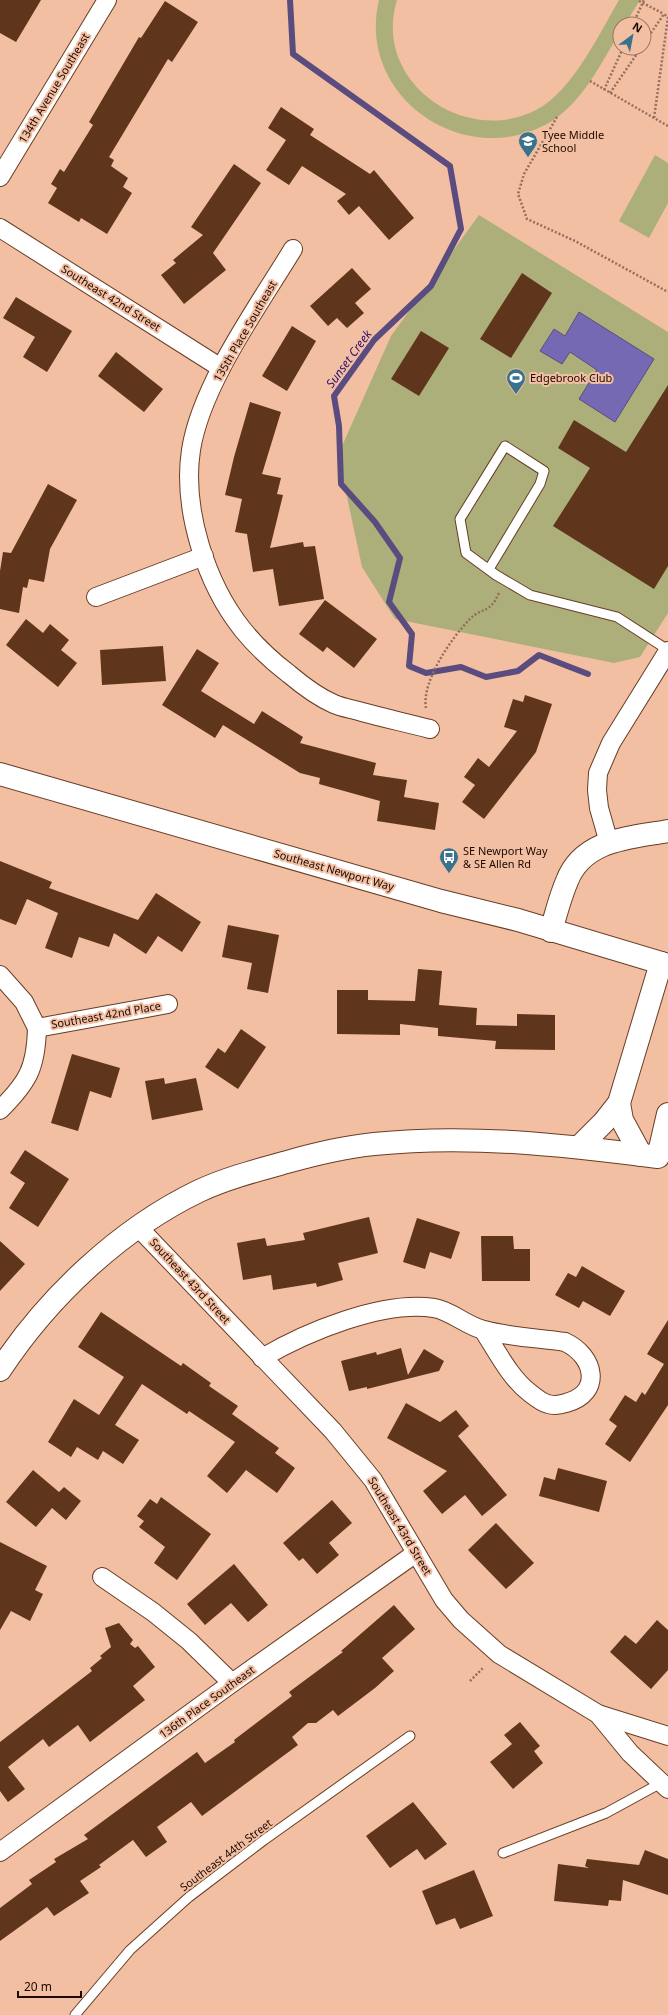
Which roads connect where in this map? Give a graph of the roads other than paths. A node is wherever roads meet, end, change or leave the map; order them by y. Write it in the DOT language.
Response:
graph roads {
  1 [pos="107,0"];
  2 [pos="0,177"];
  3 [pos="0,228"];
  4 [pos="293,249"];
  5 [pos="221,368"];
  6 [pos="204,556"];
  7 [pos="489,569"];
  8 [pos="96,596"];
  9 [pos="668,650"];
  10 [pos="430,729"];
  11 [pos="0,774"];
  12 [pos="668,831"];
  13 [pos="609,843"];
  14 [pos="551,931"];
  15 [pos="664,964"];
  16 [pos="0,976"];
  17 [pos="168,1004"];
  18 [pos="37,1028"];
  19 [pos="619,1103"];
  20 [pos="0,1110"];
  21 [pos="668,1114"];
  22 [pos="579,1147"];
  23 [pos="656,1157"];
  24 [pos="138,1227"];
  25 [pos="483,1330"];
  26 [pos="262,1358"];
  27 [pos="0,1370"];
  28 [pos="416,1553"];
  29 [pos="102,1577"];
  30 [pos="232,1683"];
  31 [pos="598,1714"];
  32 [pos="410,1736"];
  33 [pos="668,1736"];
  34 [pos="664,1786"];
  35 [pos="0,1852"];
  36 [pos="503,1852"];
  37 [pos="75,2015"];
  1 -- 2 [label="street, 134th Avenue Southeast"];
  3 -- 5 [label="street, Southeast 42nd Street"];
  4 -- 5 [label="street, 135th Place Southeast"];
  5 -- 6 [label="street, 135th Place Southeast"];
  6 -- 8 [label="street"];
  6 -- 10 [label="street, 135th Place Southeast"];
  7 -- 7 [label="lane"];
  7 -- 9 [label="lane"];
  9 -- 13 [label="street"];
  11 -- 14 [label="street, Southeast Newport Way"];
  12 -- 13 [label="street"];
  13 -- 14 [label="street"];
  14 -- 15 [label="street, Southeast Newport Way"];
  15 -- 19 [label="street"];
  16 -- 18 [label="street, Southeast 42nd Place"];
  17 -- 18 [label="street, Southeast 42nd Place"];
  18 -- 20 [label="street"];
  19 -- 22 [label="street"];
  19 -- 23 [label="street"];
  21 -- 23 [label="street"];
  22 -- 23 [label="street"];
  22 -- 24 [label="street"];
  24 -- 26 [label="street, Southeast 43rd Street"];
  24 -- 27 [label="street"];
  25 -- 25 [label="street"];
  25 -- 26 [label="street"];
  26 -- 28 [label="street, Southeast 43rd Street"];
  28 -- 30 [label="street, 136th Place Southeast"];
  28 -- 31 [label="street, Southeast 43rd Street"];
  29 -- 30 [label="street"];
  30 -- 35 [label="street, 136th Place Southeast"];
  31 -- 33 [label="street, Southeast 43rd Street"];
  31 -- 34 [label="street, Southeast 43rd Street"];
  32 -- 37 [label="lane, Southeast 44th Street"];
  34 -- 36 [label="lane"];
}
